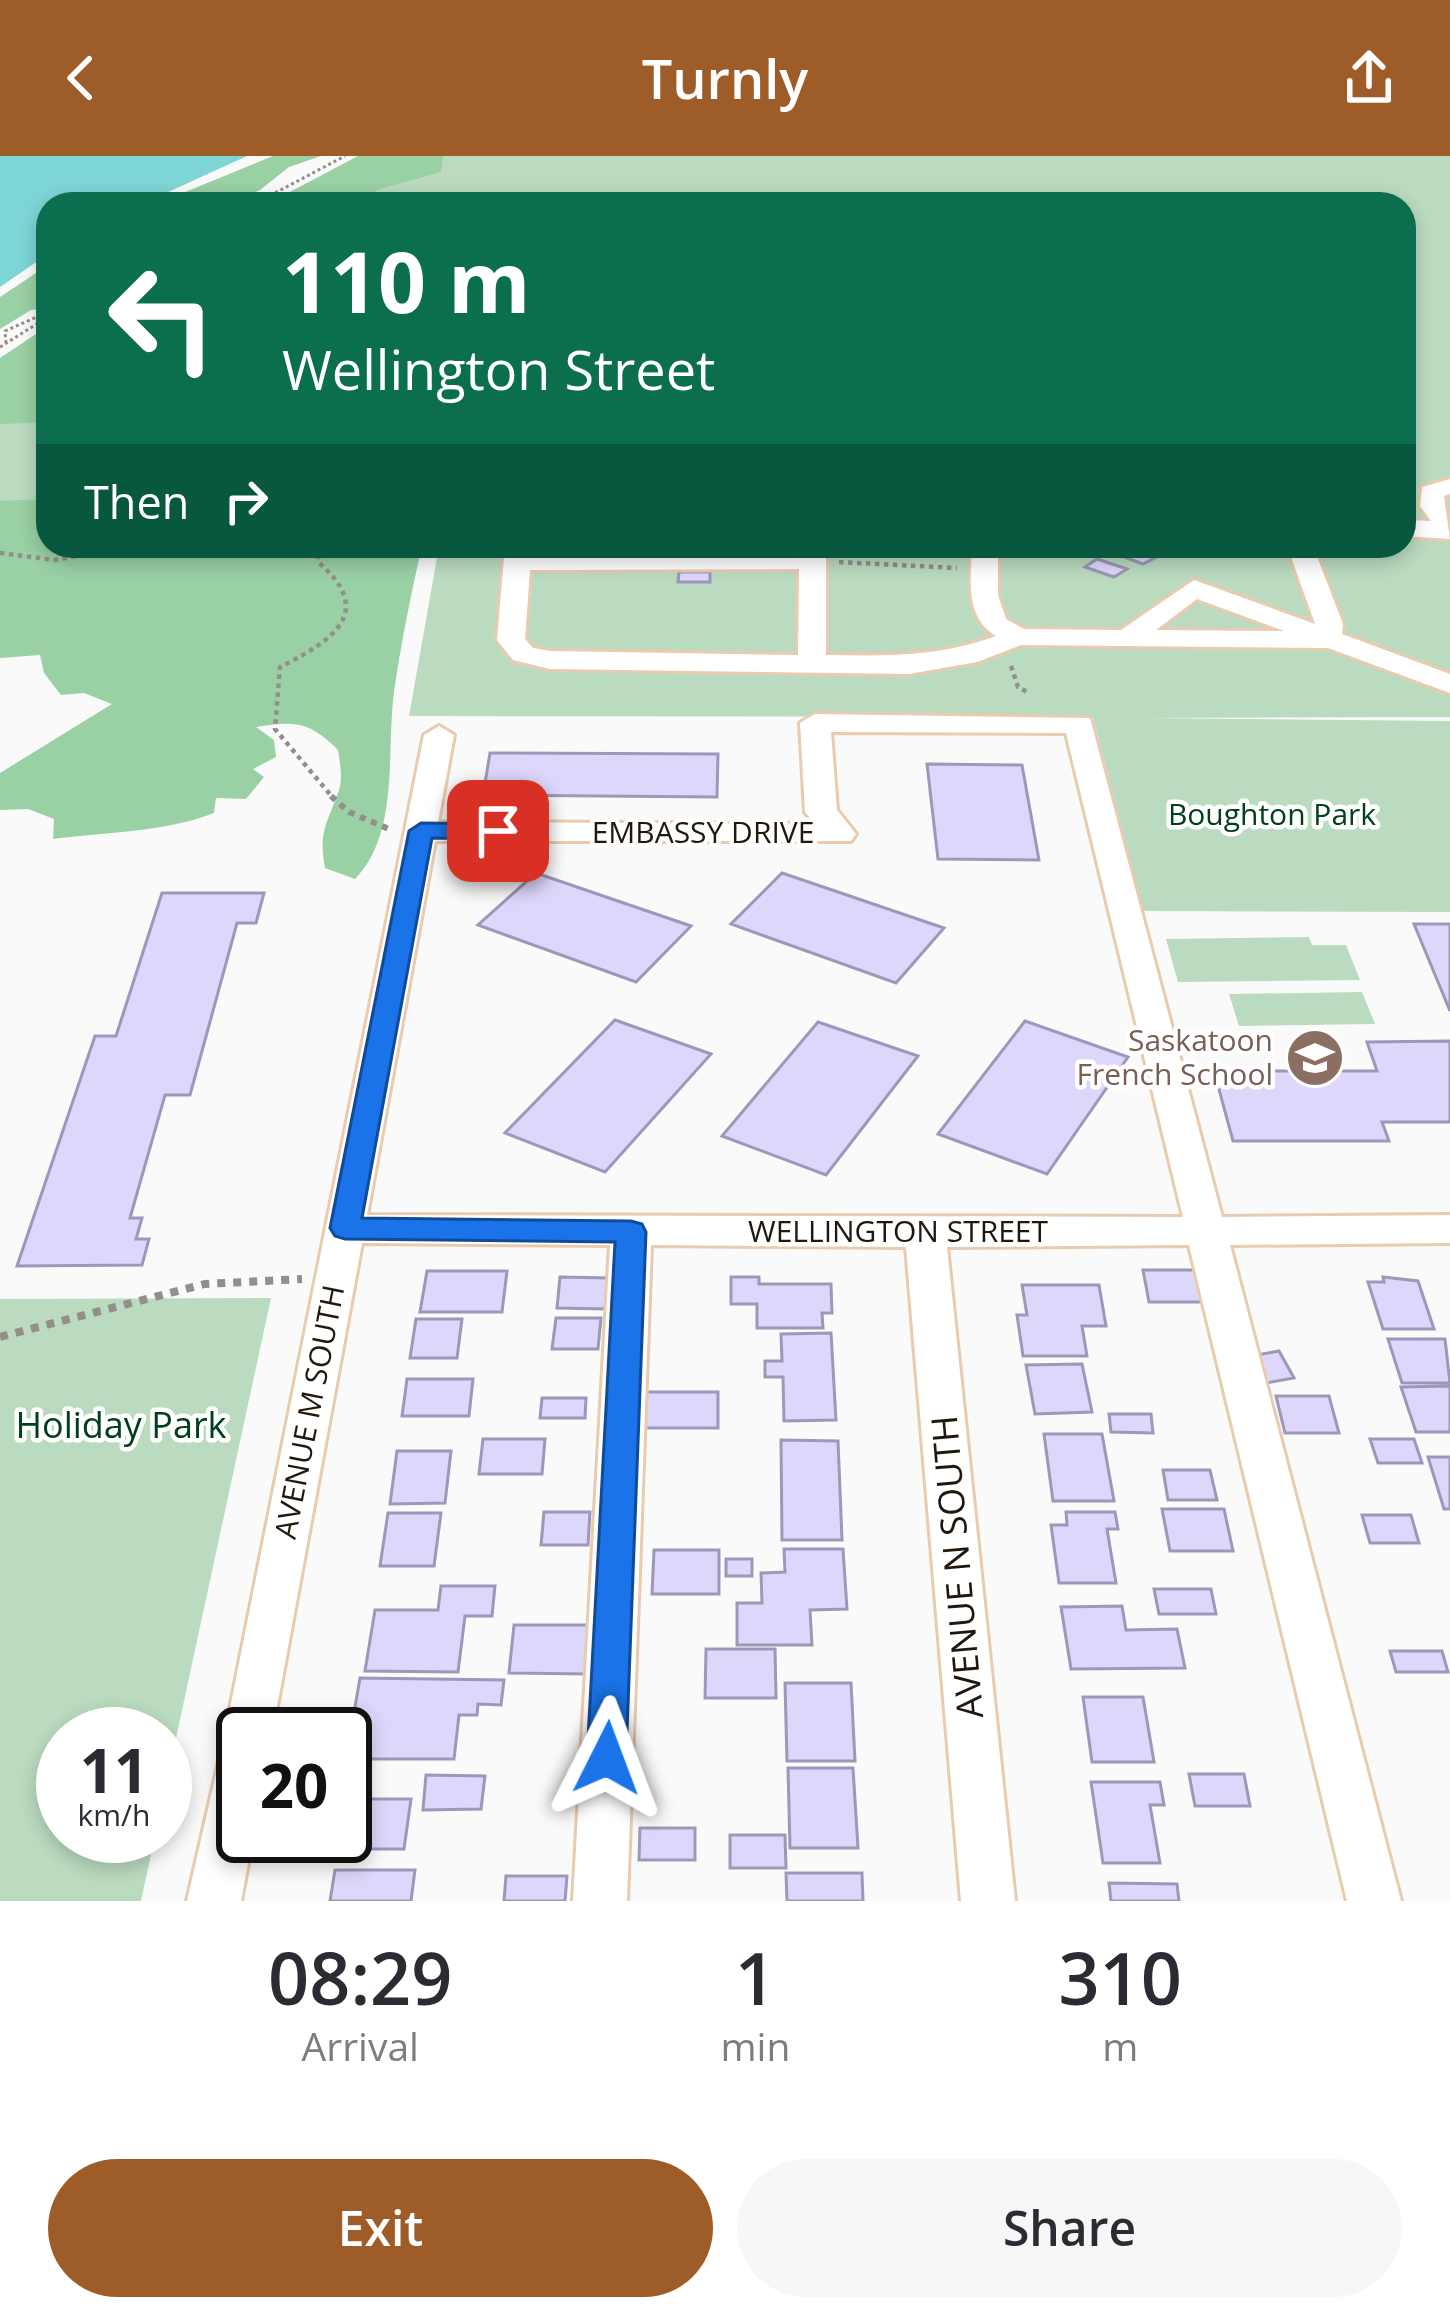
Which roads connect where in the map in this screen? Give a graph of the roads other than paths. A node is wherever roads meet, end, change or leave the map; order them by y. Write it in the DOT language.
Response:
graph roads {
  1 [pos="1450,486"];
  2 [pos="1416,530"];
  3 [pos="1449,531"];
  4 [pos="517,558"];
  5 [pos="813,558"];
  6 [pos="985,558"];
  7 [pos="1304,558"];
  8 [pos="1018,637"];
  9 [pos="1129,637"];
  10 [pos="1327,640"];
  11 [pos="812,661"];
  12 [pos="1450,684"];
  13 [pos="439,735"];
  14 [pos="420,840"];
  15 [pos="345,1228"];
  16 [pos="1450,1229"];
  17 [pos="1204,1230"];
  18 [pos="631,1232"];
  19 [pos="925,1233"];
  20 [pos="252,1707"];
  21 [pos="221,1863"];
  22 [pos="214,1901"];
  23 [pos="600,1901"];
  24 [pos="988,1901"];
  25 [pos="1374,1901"];
  1 -- 3 [label="street"];
  2 -- 3 [label="street"];
  4 -- 11 [label="street"];
  5 -- 11 [label="street"];
  6 -- 8 [label="street"];
  7 -- 10 [label="street"];
  8 -- 9 [label="street"];
  8 -- 11 [label="street"];
  9 -- 10 [label="street"];
  9 -- 10 [label="street"];
  10 -- 12 [label="street"];
  13 -- 14 [label="street, AVENUE M SOUTH"];
  14 -- 15 [label="street, AVENUE M SOUTH"];
  14 -- 17 [label="street, EMBASSY DRIVE"];
  15 -- 18 [label="street, WELLINGTON STREET"];
  15 -- 20 [label="street, AVENUE M SOUTH"];
  16 -- 17 [label="street, WELLINGTON STREET"];
  17 -- 19 [label="street, WELLINGTON STREET"];
  17 -- 25 [label="street"];
  18 -- 19 [label="street, WELLINGTON STREET"];
  18 -- 23 [label="street"];
  19 -- 24 [label="street, AVENUE N SOUTH"];
  21 -- 22 [label="street"];
}
